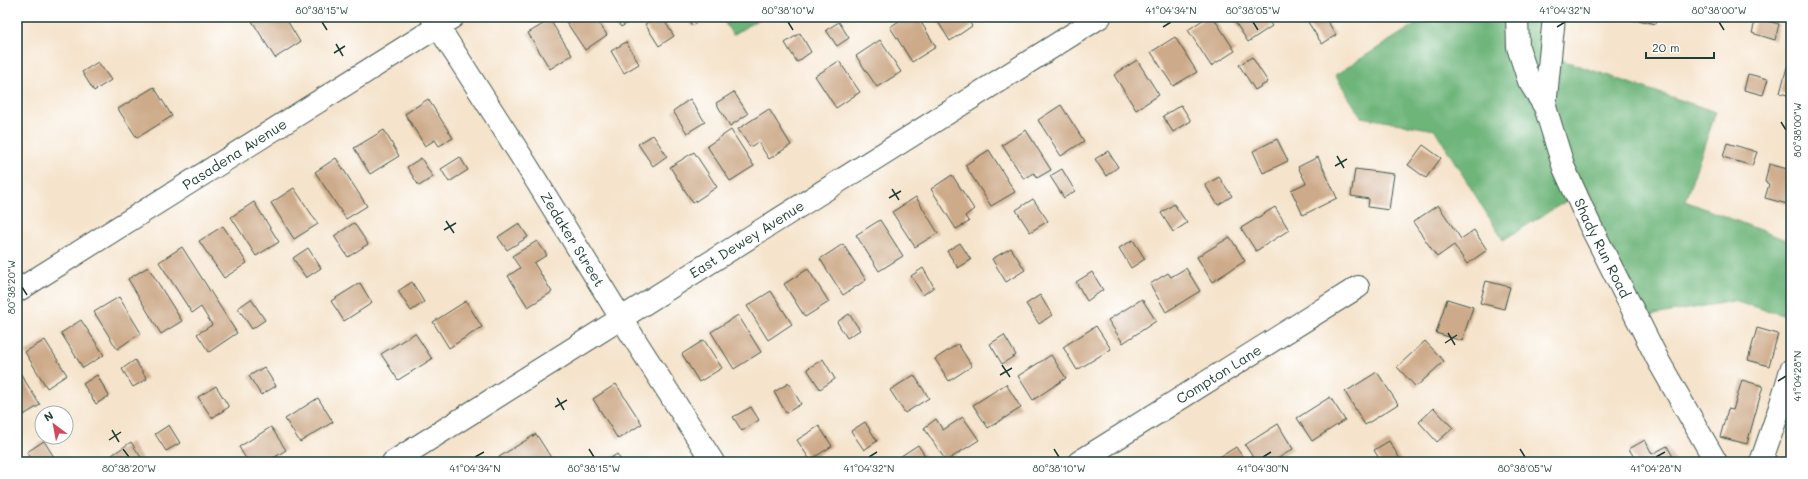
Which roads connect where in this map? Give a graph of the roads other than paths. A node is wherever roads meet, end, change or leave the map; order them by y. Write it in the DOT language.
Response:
graph roads {
  1 [pos="1100,17"];
  2 [pos="1517,17"];
  3 [pos="1554,17"];
  4 [pos="441,20"];
  5 [pos="1545,107"];
  6 [pos="1358,287"];
  7 [pos="17,291"];
  8 [pos="621,318"];
  9 [pos="1791,370"];
  10 [pos="393,462"];
  11 [pos="713,462"];
  12 [pos="1079,462"];
  13 [pos="1716,462"];
  14 [pos="1761,462"];
  1 -- 8 [label="street, East Dewey Avenue"];
  2 -- 5 [label="street"];
  3 -- 5 [label="street, Shady Run Road"];
  4 -- 7 [label="street, Pasadena Avenue"];
  4 -- 8 [label="street, Zedaker Street"];
  5 -- 13 [label="street, Shady Run Road"];
  6 -- 12 [label="street, Compton Lane"];
  8 -- 10 [label="street, East Dewey Avenue"];
  8 -- 11 [label="street, Zedaker Street"];
  9 -- 14 [label="street"];
}
